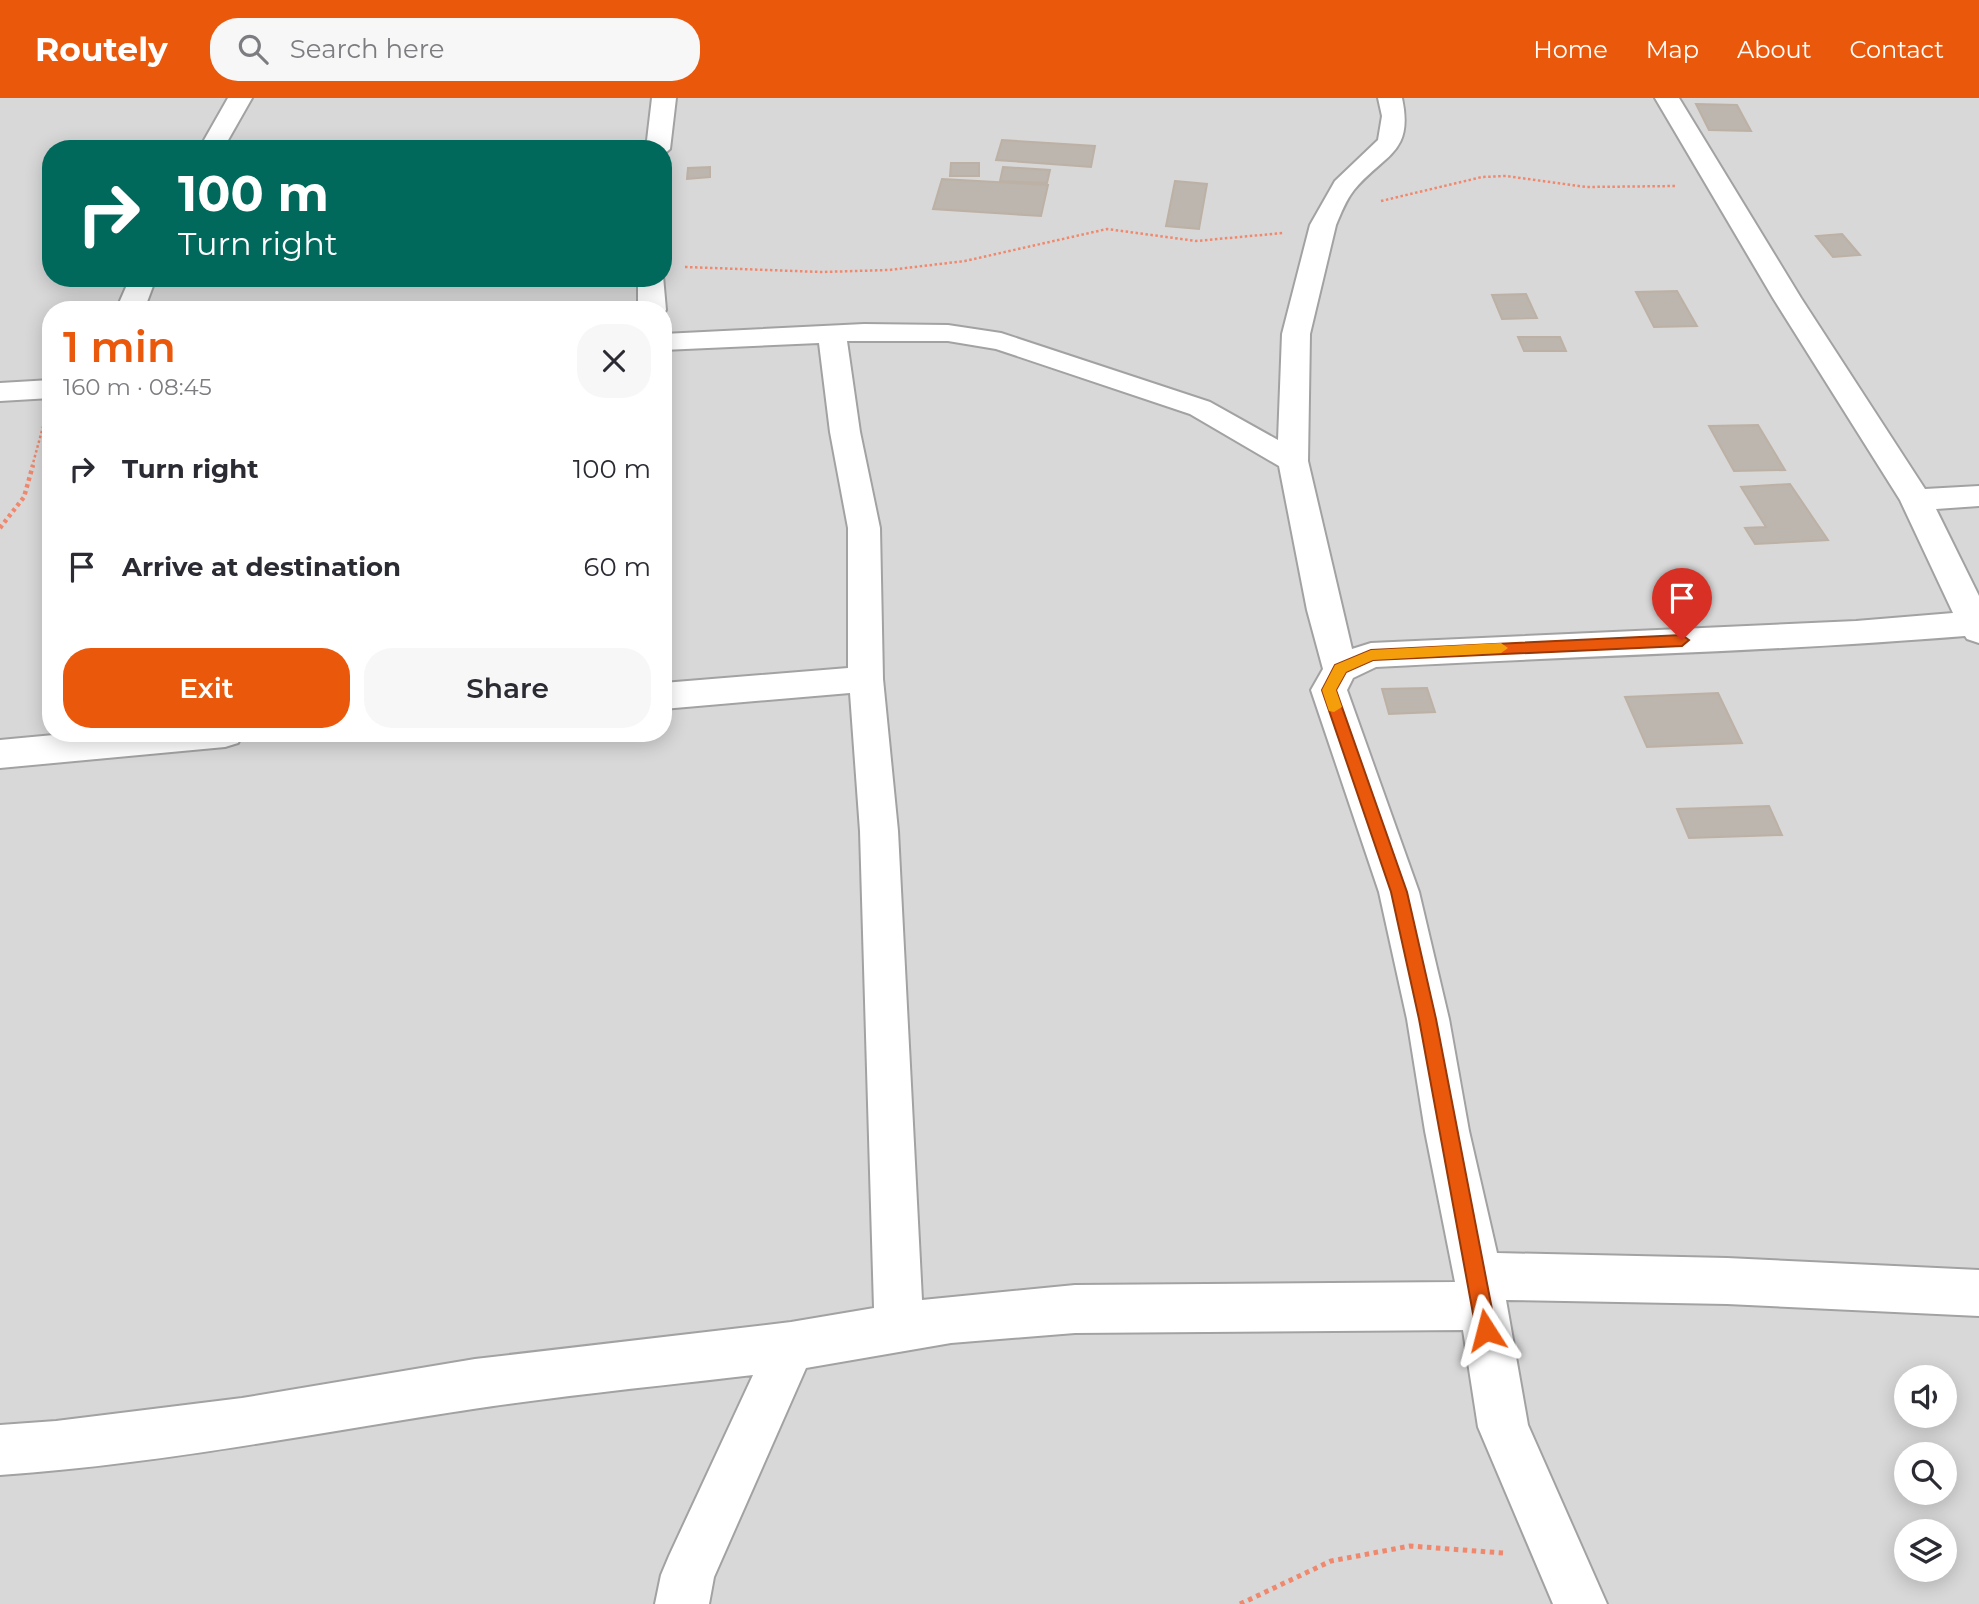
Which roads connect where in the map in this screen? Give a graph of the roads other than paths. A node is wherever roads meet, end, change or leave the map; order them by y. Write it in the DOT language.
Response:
graph roads {
  1 [pos="240,98"];
  2 [pos="664,98"];
  3 [pos="1390,98"];
  4 [pos="1667,98"];
  5 [pos="216,140"];
  6 [pos="660,140"];
  7 [pos="832,334"];
  8 [pos="672,342"];
  9 [pos="42,390"];
  10 [pos="0,392"];
  11 [pos="1293,461"];
  12 [pos="1979,496"];
  13 [pos="1916,500"];
  14 [pos="1976,627"];
  15 [pos="1340,668"];
  16 [pos="866,679"];
  17 [pos="672,695"];
  18 [pos="129,742"];
  19 [pos="0,754"];
  20 [pos="1480,1291"];
  21 [pos="1979,1293"];
  22 [pos="899,1328"];
  23 [pos="791,1346"];
  24 [pos="0,1450"];
  25 [pos="682,1604"];
  26 [pos="1580,1604"];
  1 -- 5 [label="street"];
  2 -- 6 [label="street"];
  3 -- 11 [label="street"];
  4 -- 13 [label="street"];
  7 -- 8 [label="street"];
  7 -- 11 [label="street"];
  7 -- 16 [label="street"];
  9 -- 10 [label="street"];
  11 -- 15 [label="street"];
  12 -- 13 [label="street"];
  13 -- 14 [label="street"];
  14 -- 15 [label="street"];
  15 -- 20 [label="street"];
  16 -- 17 [label="street"];
  16 -- 22 [label="street"];
  18 -- 19 [label="street"];
  20 -- 21 [label="street"];
  20 -- 22 [label="street"];
  20 -- 26 [label="street"];
  22 -- 23 [label="street"];
  23 -- 24 [label="street"];
  23 -- 25 [label="street"];
}
